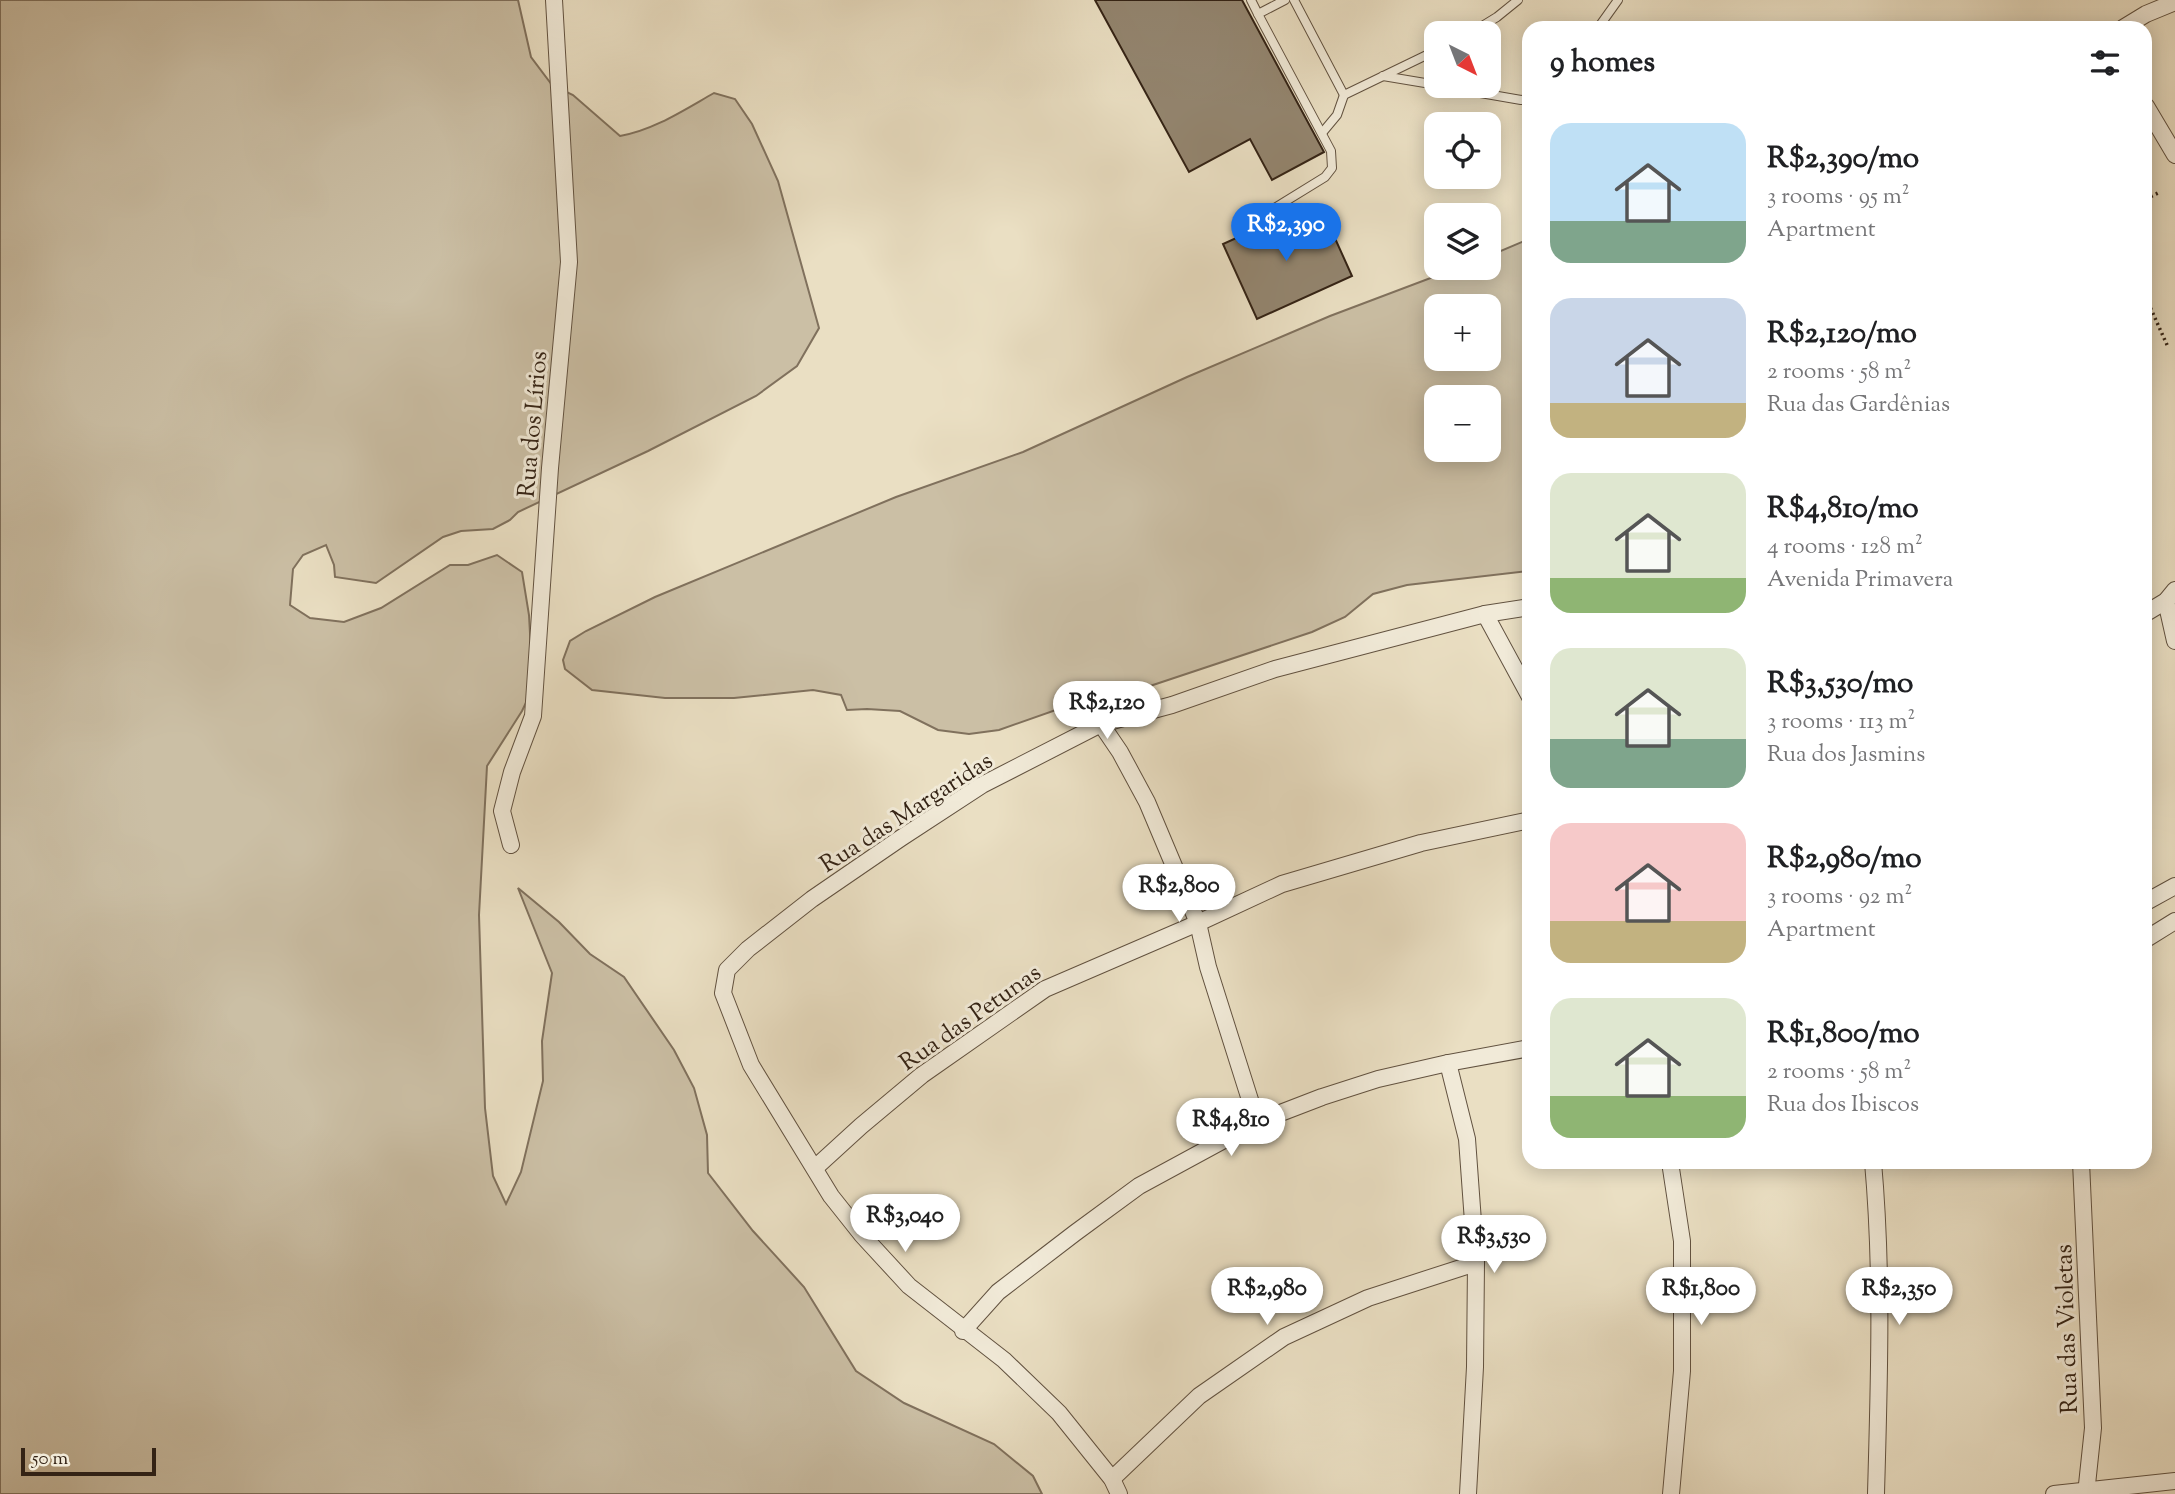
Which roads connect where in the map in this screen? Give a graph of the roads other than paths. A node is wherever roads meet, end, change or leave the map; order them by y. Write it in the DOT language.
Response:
graph roads {
  1 [pos="554,0"];
  2 [pos="1251,0"];
  3 [pos="1285,0"];
  4 [pos="1294,0"];
  5 [pos="1518,0"];
  6 [pos="1618,0"];
  7 [pos="2175,2"];
  8 [pos="1258,14"];
  9 [pos="1492,21"];
  10 [pos="1603,21"];
  11 [pos="2134,21"];
  12 [pos="1424,56"];
  13 [pos="1383,76"];
  14 [pos="1424,83"];
  15 [pos="1344,95"];
  16 [pos="1502,97"];
  17 [pos="1522,100"];
  18 [pos="2152,116"];
  19 [pos="1322,133"];
  20 [pos="2175,155"];
  21 [pos="1260,218"];
  22 [pos="2170,595"];
  23 [pos="1522,608"];
  24 [pos="2152,608"];
  25 [pos="1485,614"];
  26 [pos="2175,641"];
  27 [pos="1522,682"];
  28 [pos="1101,724"];
  29 [pos="1522,822"];
  30 [pos="512,845"];
  31 [pos="2175,886"];
  32 [pos="2152,899"];
  33 [pos="2175,921"];
  34 [pos="1198,923"];
  35 [pos="2152,935"];
  36 [pos="1522,1049"];
  37 [pos="1448,1063"];
  38 [pos="1257,1122"];
  39 [pos="815,1168"];
  40 [pos="1671,1169"];
  41 [pos="1874,1169"];
  42 [pos="2081,1169"];
  43 [pos="1476,1263"];
  44 [pos="963,1331"];
  45 [pos="2175,1480"];
  46 [pos="1116,1486"];
  47 [pos="2086,1492"];
  48 [pos="1468,1494"];
  49 [pos="1671,1494"];
  50 [pos="1876,1494"];
  51 [pos="2054,1494"];
  1 -- 30 [label="street, Rua dos Lírios"];
  2 -- 8 [label="lane"];
  3 -- 8 [label="lane"];
  4 -- 15 [label="lane"];
  5 -- 9 [label="lane"];
  6 -- 10 [label="lane"];
  7 -- 11 [label="street"];
  8 -- 19 [label="lane"];
  12 -- 13 [label="lane"];
  13 -- 14 [label="lane"];
  13 -- 15 [label="lane"];
  15 -- 19 [label="lane"];
  16 -- 17 [label="lane"];
  18 -- 20 [label="street"];
  19 -- 21 [label="lane"];
  22 -- 24 [label="street"];
  22 -- 26 [label="street"];
  23 -- 25 [label="street, Rua das Margaridas"];
  25 -- 27 [label="street"];
  25 -- 28 [label="street, Rua das Margaridas"];
  28 -- 34 [label="street"];
  28 -- 39 [label="street, Rua das Margaridas"];
  29 -- 34 [label="street, Rua das Petunas"];
  31 -- 32 [label="street"];
  33 -- 35 [label="street"];
  34 -- 38 [label="street"];
  34 -- 39 [label="street, Rua das Petunas"];
  36 -- 37 [label="street"];
  37 -- 38 [label="street"];
  37 -- 43 [label="street"];
  38 -- 44 [label="street"];
  39 -- 44 [label="street"];
  40 -- 49 [label="street"];
  41 -- 50 [label="street"];
  42 -- 47 [label="street, Rua das Violetas"];
  43 -- 46 [label="street"];
  43 -- 48 [label="street"];
  44 -- 46 [label="street"];
  45 -- 47 [label="street"];
  47 -- 51 [label="street"];
}
